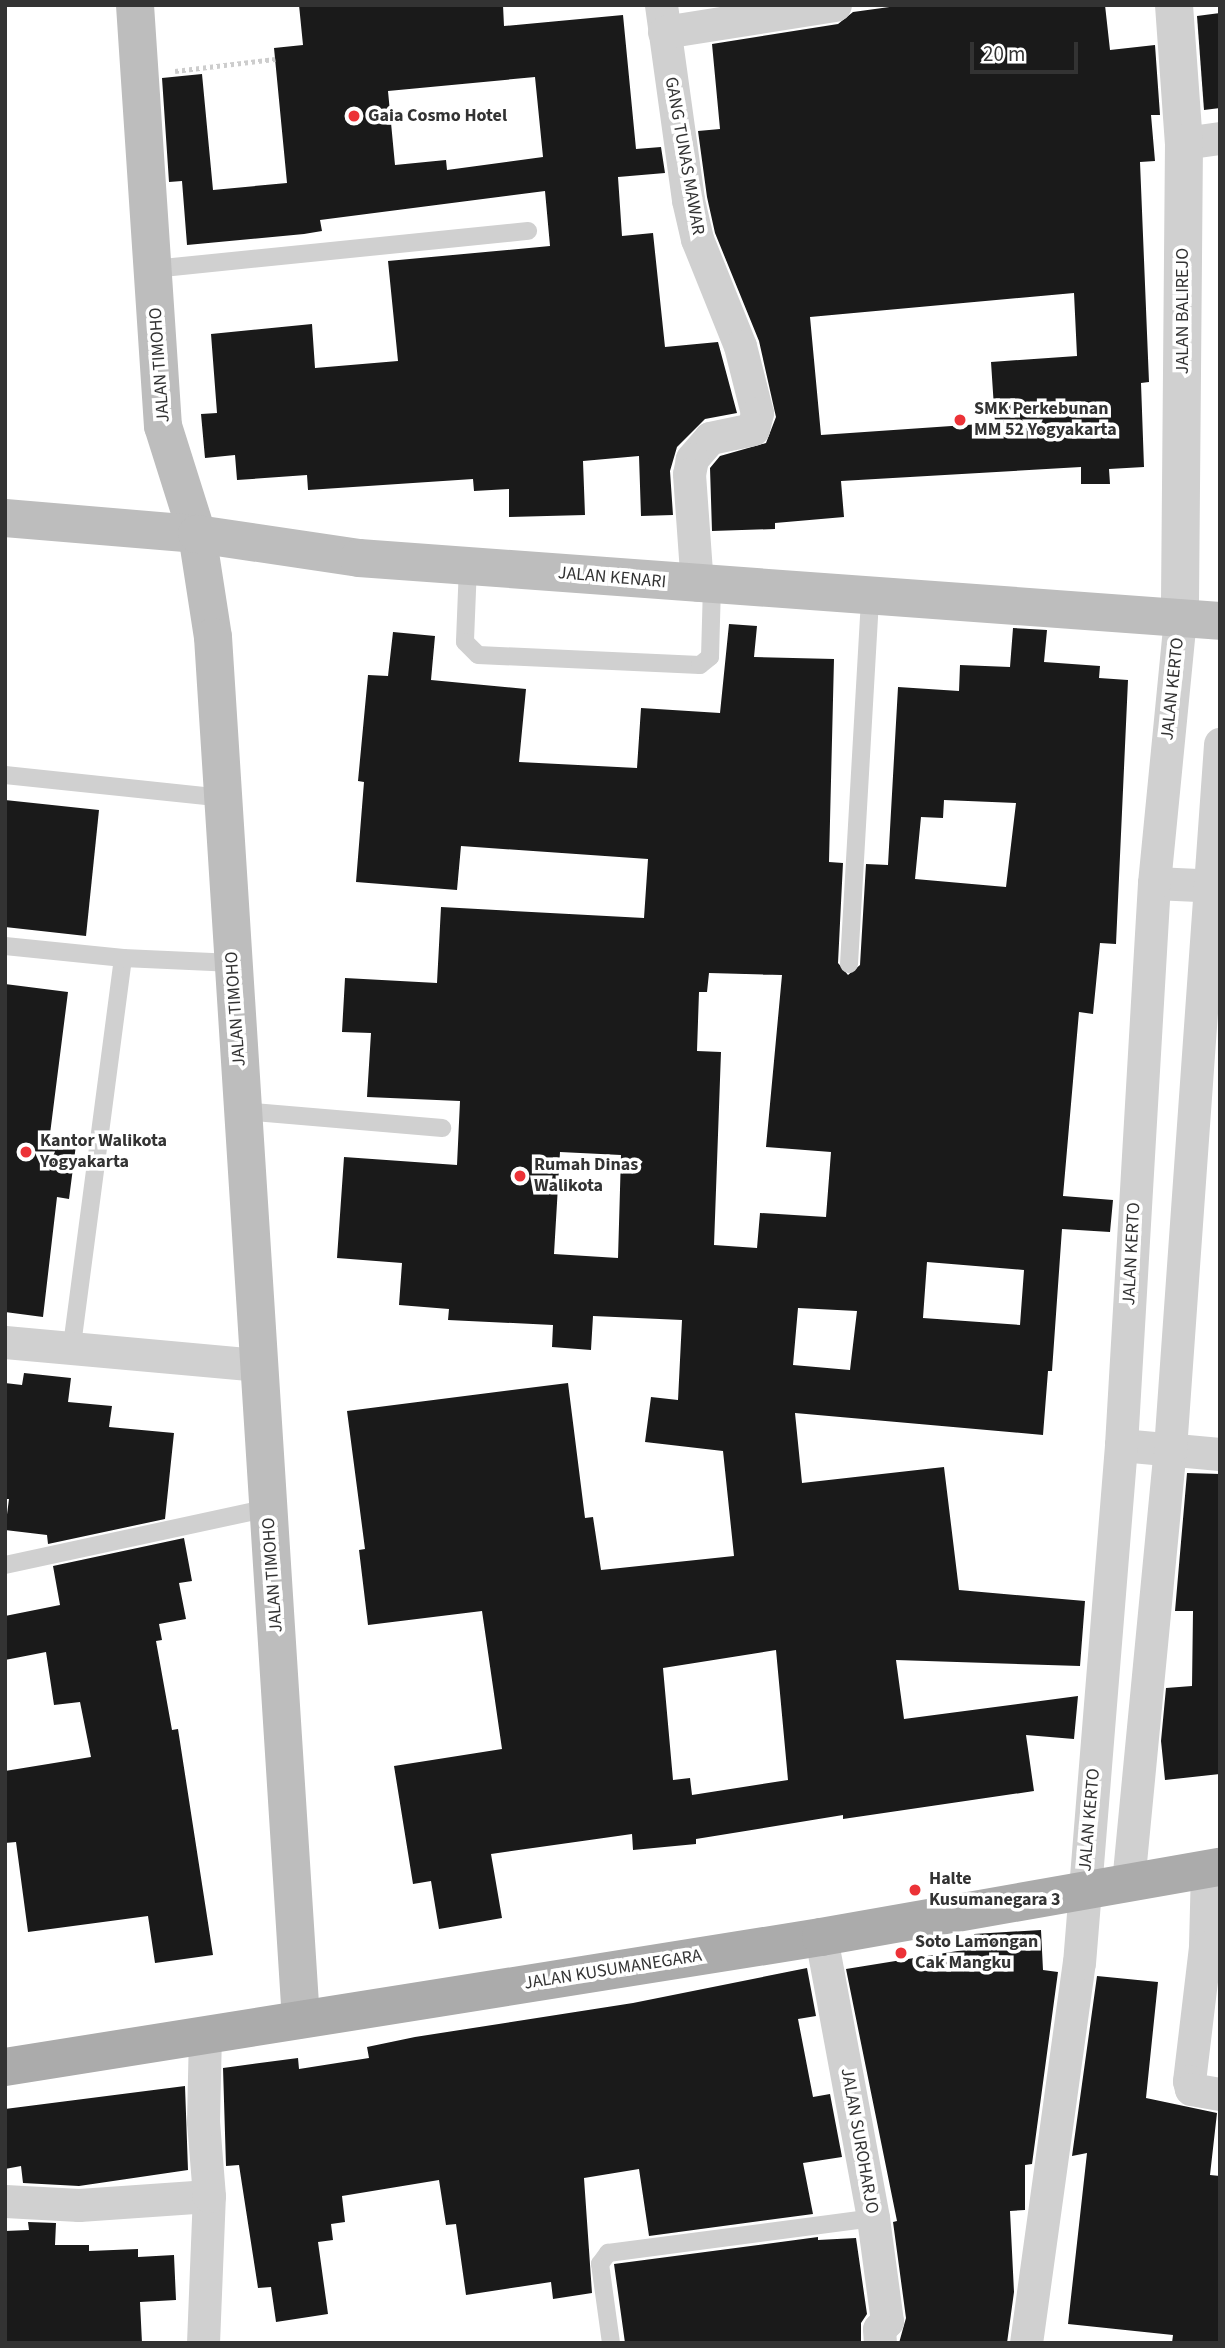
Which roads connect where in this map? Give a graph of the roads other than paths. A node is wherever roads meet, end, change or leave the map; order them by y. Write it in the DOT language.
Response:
graph roads {
  1 [pos="135,5"];
  2 [pos="835,5"];
  3 [pos="1174,5"];
  4 [pos="662,19"];
  5 [pos="1202,141"];
  6 [pos="528,231"];
  7 [pos="153,269"];
  8 [pos="5,518"];
  9 [pos="197,534"];
  10 [pos="468,566"];
  11 [pos="705,586"];
  12 [pos="870,597"];
  13 [pos="1180,618"];
  14 [pos="1220,621"];
  15 [pos="1220,744"];
  16 [pos="5,775"];
  17 [pos="223,798"];
  18 [pos="1154,883"];
  19 [pos="1215,886"];
  20 [pos="5,946"];
  21 [pos="123,958"];
  22 [pos="234,963"];
  23 [pos="849,964"];
  24 [pos="243,1111"];
  25 [pos="442,1128"];
  26 [pos="5,1342"];
  27 [pos="72,1348"];
  28 [pos="259,1365"];
  29 [pos="1121,1445"];
  30 [pos="1170,1449"];
  31 [pos="1220,1454"];
  32 [pos="268,1508"];
  33 [pos="5,1565"];
  34 [pos="1214,1868"];
  35 [pos="1128,1883"];
  36 [pos="1084,1891"];
  37 [pos="821,1937"];
  38 [pos="301,2019"];
  39 [pos="205,2033"];
  40 [pos="5,2067"];
  41 [pos="1220,2094"];
  42 [pos="209,2196"];
  43 [pos="5,2201"];
  44 [pos="873,2218"];
  45 [pos="203,2343"];
  46 [pos="611,2343"];
  47 [pos="880,2343"];
  48 [pos="1026,2343"];
  1 -- 7 [label="main road, JALAN TIMOHO"];
  2 -- 4 [label="street"];
  3 -- 5 [label="street, JALAN BALIREJO"];
  4 -- 11 [label="street, GANG TUNAS MAWAR"];
  5 -- 13 [label="street, JALAN BALIREJO"];
  6 -- 7 [label="lane"];
  7 -- 9 [label="main road, JALAN TIMOHO"];
  8 -- 9 [label="main road, JALAN KENARI"];
  9 -- 10 [label="main road, JALAN KENARI"];
  9 -- 17 [label="main road, JALAN TIMOHO"];
  10 -- 11 [label="main road, JALAN KENARI"];
  10 -- 11 [label="lane"];
  11 -- 12 [label="main road, JALAN KENARI"];
  12 -- 13 [label="main road, JALAN KENARI"];
  12 -- 23 [label="lane"];
  13 -- 14 [label="main road, JALAN KENARI"];
  13 -- 18 [label="street, JALAN KERTO"];
  15 -- 19 [label="street"];
  16 -- 17 [label="lane"];
  17 -- 22 [label="main road, JALAN TIMOHO"];
  18 -- 19 [label="street"];
  18 -- 29 [label="street, JALAN KERTO"];
  19 -- 30 [label="street"];
  20 -- 21 [label="lane"];
  21 -- 22 [label="lane"];
  21 -- 27 [label="lane"];
  22 -- 24 [label="main road, JALAN TIMOHO"];
  24 -- 25 [label="lane"];
  24 -- 28 [label="main road, JALAN TIMOHO"];
  26 -- 27 [label="street"];
  27 -- 28 [label="street"];
  28 -- 32 [label="main road, JALAN TIMOHO"];
  29 -- 30 [label="street"];
  29 -- 36 [label="street, JALAN KERTO"];
  30 -- 31 [label="street"];
  30 -- 35 [label="street"];
  32 -- 33 [label="lane"];
  32 -- 38 [label="main road, JALAN TIMOHO"];
  34 -- 35 [label="main road, JALAN KUSUMANEGARA"];
  34 -- 41 [label="street"];
  35 -- 36 [label="main road, JALAN KUSUMANEGARA"];
  36 -- 37 [label="main road, JALAN KUSUMANEGARA"];
  36 -- 48 [label="street, JALAN KERTO"];
  37 -- 38 [label="main road, JALAN KUSUMANEGARA"];
  37 -- 44 [label="street, JALAN SUROHARJO"];
  38 -- 39 [label="main road, JALAN KUSUMANEGARA"];
  39 -- 40 [label="main road, JALAN KUSUMANEGARA"];
  39 -- 42 [label="street"];
  42 -- 43 [label="street"];
  42 -- 45 [label="street"];
  44 -- 46 [label="lane"];
  44 -- 47 [label="street, JALAN SUROHARJO"];
}
